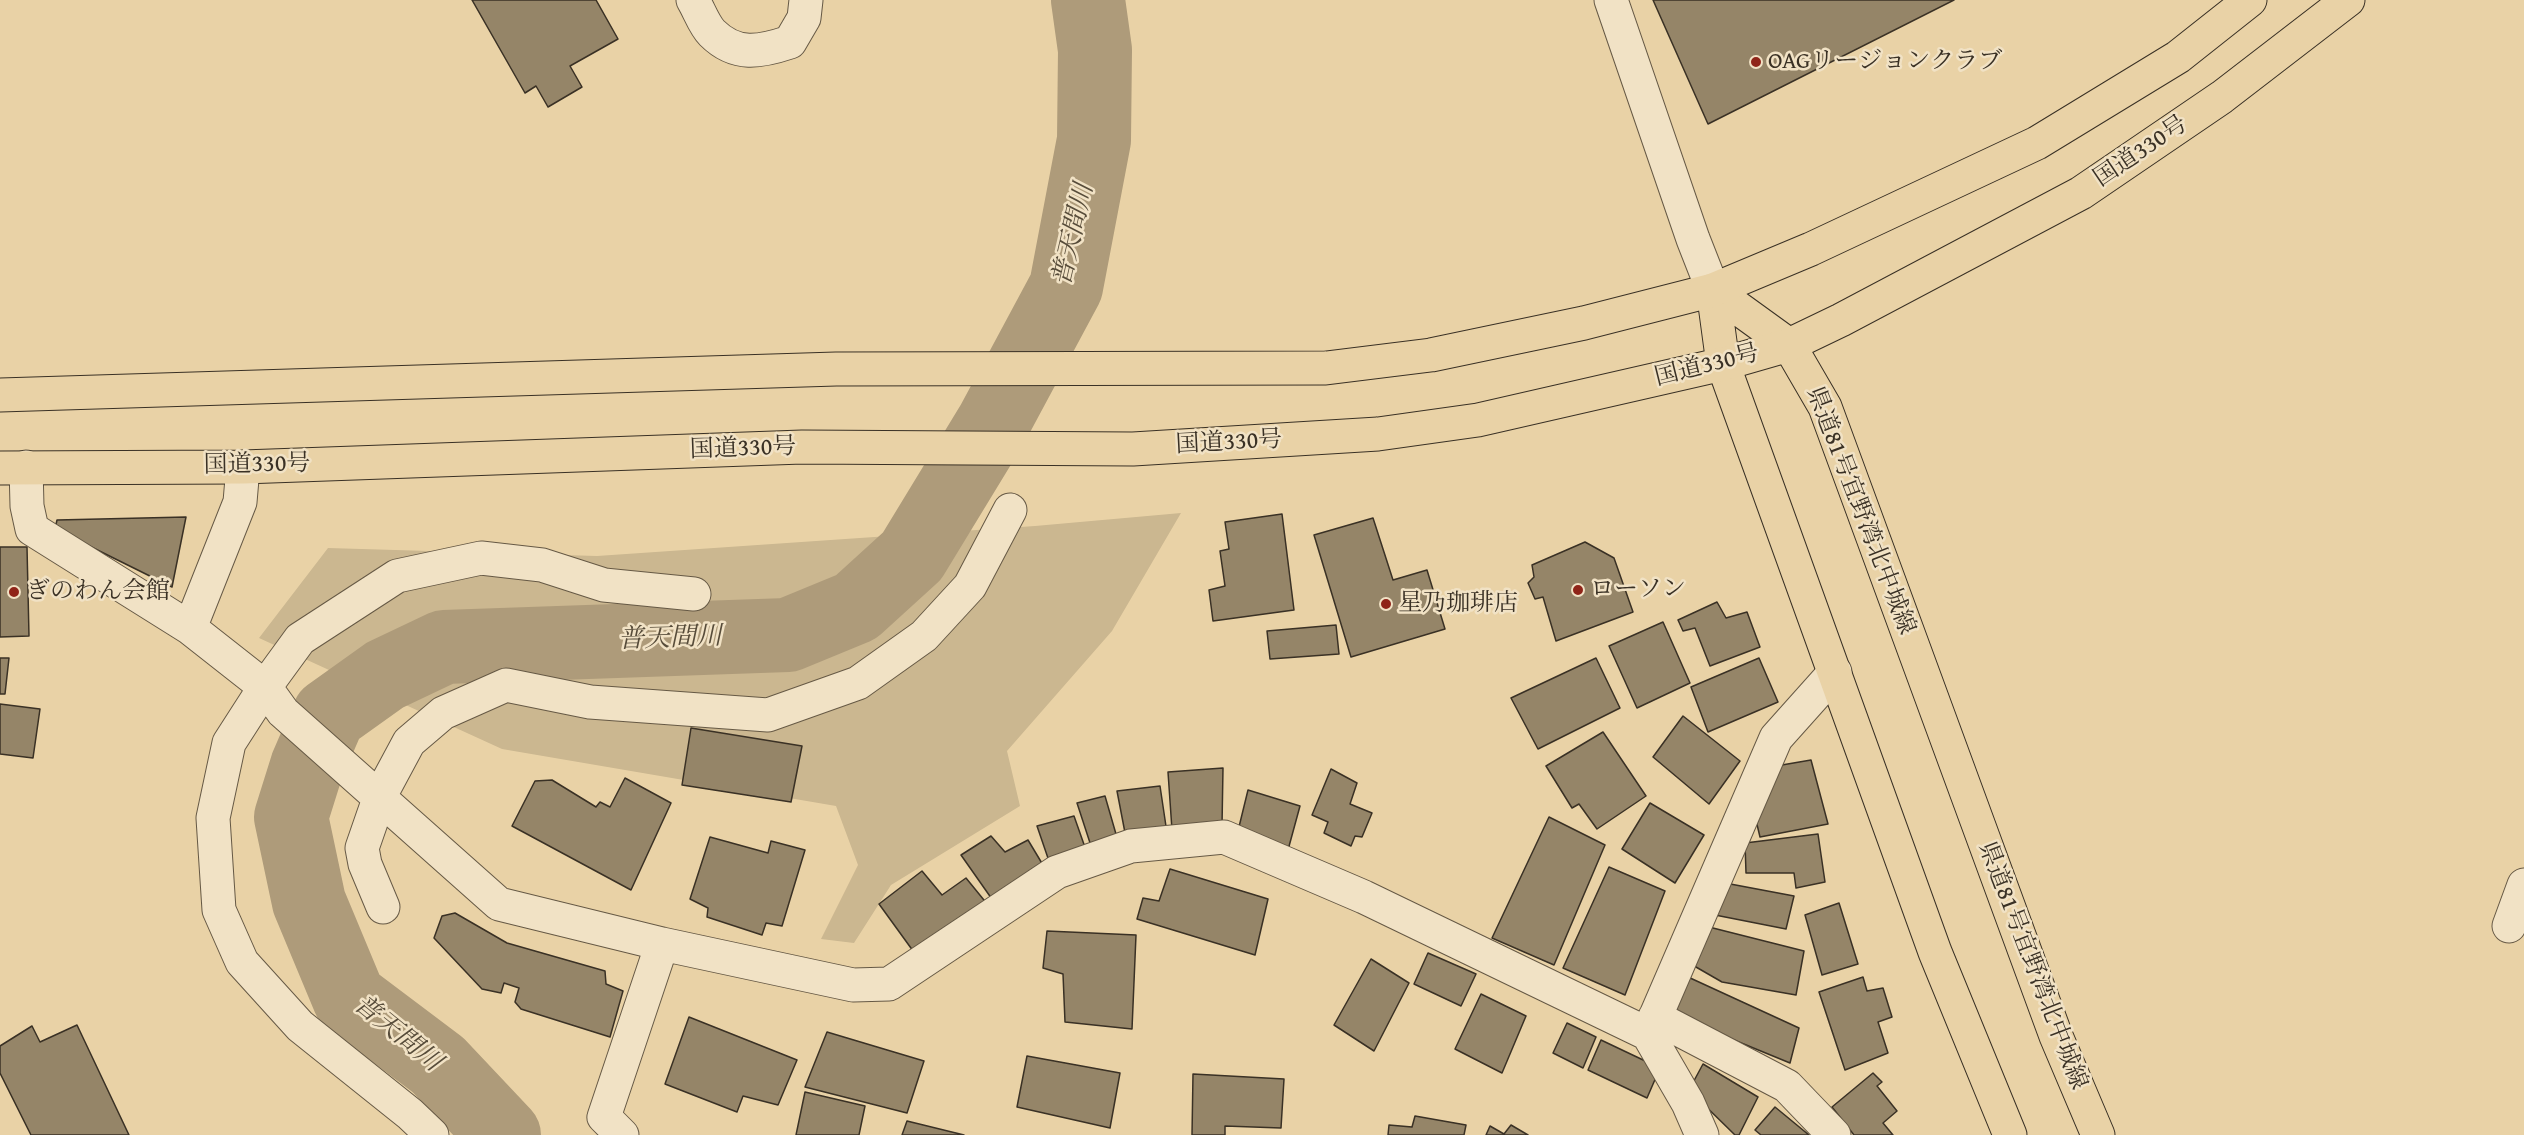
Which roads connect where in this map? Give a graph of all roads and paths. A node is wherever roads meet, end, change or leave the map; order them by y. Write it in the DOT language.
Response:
graph roads {
  1 [pos="693,0"];
  2 [pos="806,0"];
  3 [pos="1611,0"];
  4 [pos="2250,0"];
  5 [pos="2348,0"];
  6 [pos="1713,290"];
  7 [pos="1789,345"];
  8 [pos="1723,364"];
  9 [pos="0,395"];
  10 [pos="243,466"];
  11 [pos="13,467"];
  12 [pos="1010,510"];
  13 [pos="694,594"];
  14 [pos="190,628"];
  15 [pos="1835,672"];
  16 [pos="274,699"];
  17 [pos="368,786"];
  18 [pos="2524,885"];
  19 [pos="383,907"];
  20 [pos="2509,926"];
  21 [pos="662,944"];
  22 [pos="1652,1026"];
  23 [pos="432,1135"];
  24 [pos="622,1135"];
  25 [pos="1702,1135"];
  26 [pos="1834,1135"];
  27 [pos="2010,1135"];
  28 [pos="2098,1135"];
  1 -- 2 [label="street"];
  3 -- 6 [label="street"];
  4 -- 6 [label="main road"];
  5 -- 7 [label="main road, 国道330号"];
  6 -- 7 [label="main road, 県道81号宜野湾北中城線"];
  6 -- 8 [label="main road"];
  6 -- 9 [label="main road"];
  7 -- 8 [label="main road, 国道330号"];
  7 -- 28 [label="main road, 県道81号宜野湾北中城線"];
  8 -- 10 [label="main road, 国道330号"];
  8 -- 15 [label="main road"];
  10 -- 11 [label="main road, 国道330号"];
  10 -- 14 [label="street"];
  11 -- 14 [label="street"];
  12 -- 17 [label="street"];
  13 -- 16 [label="street"];
  14 -- 16 [label="street"];
  15 -- 22 [label="street"];
  15 -- 27 [label="main road"];
  16 -- 17 [label="street"];
  16 -- 23 [label="street"];
  17 -- 19 [label="street"];
  17 -- 21 [label="street"];
  18 -- 20 [label="street"];
  21 -- 22 [label="street"];
  21 -- 24 [label="street"];
  22 -- 25 [label="street"];
  22 -- 26 [label="street"];
}
